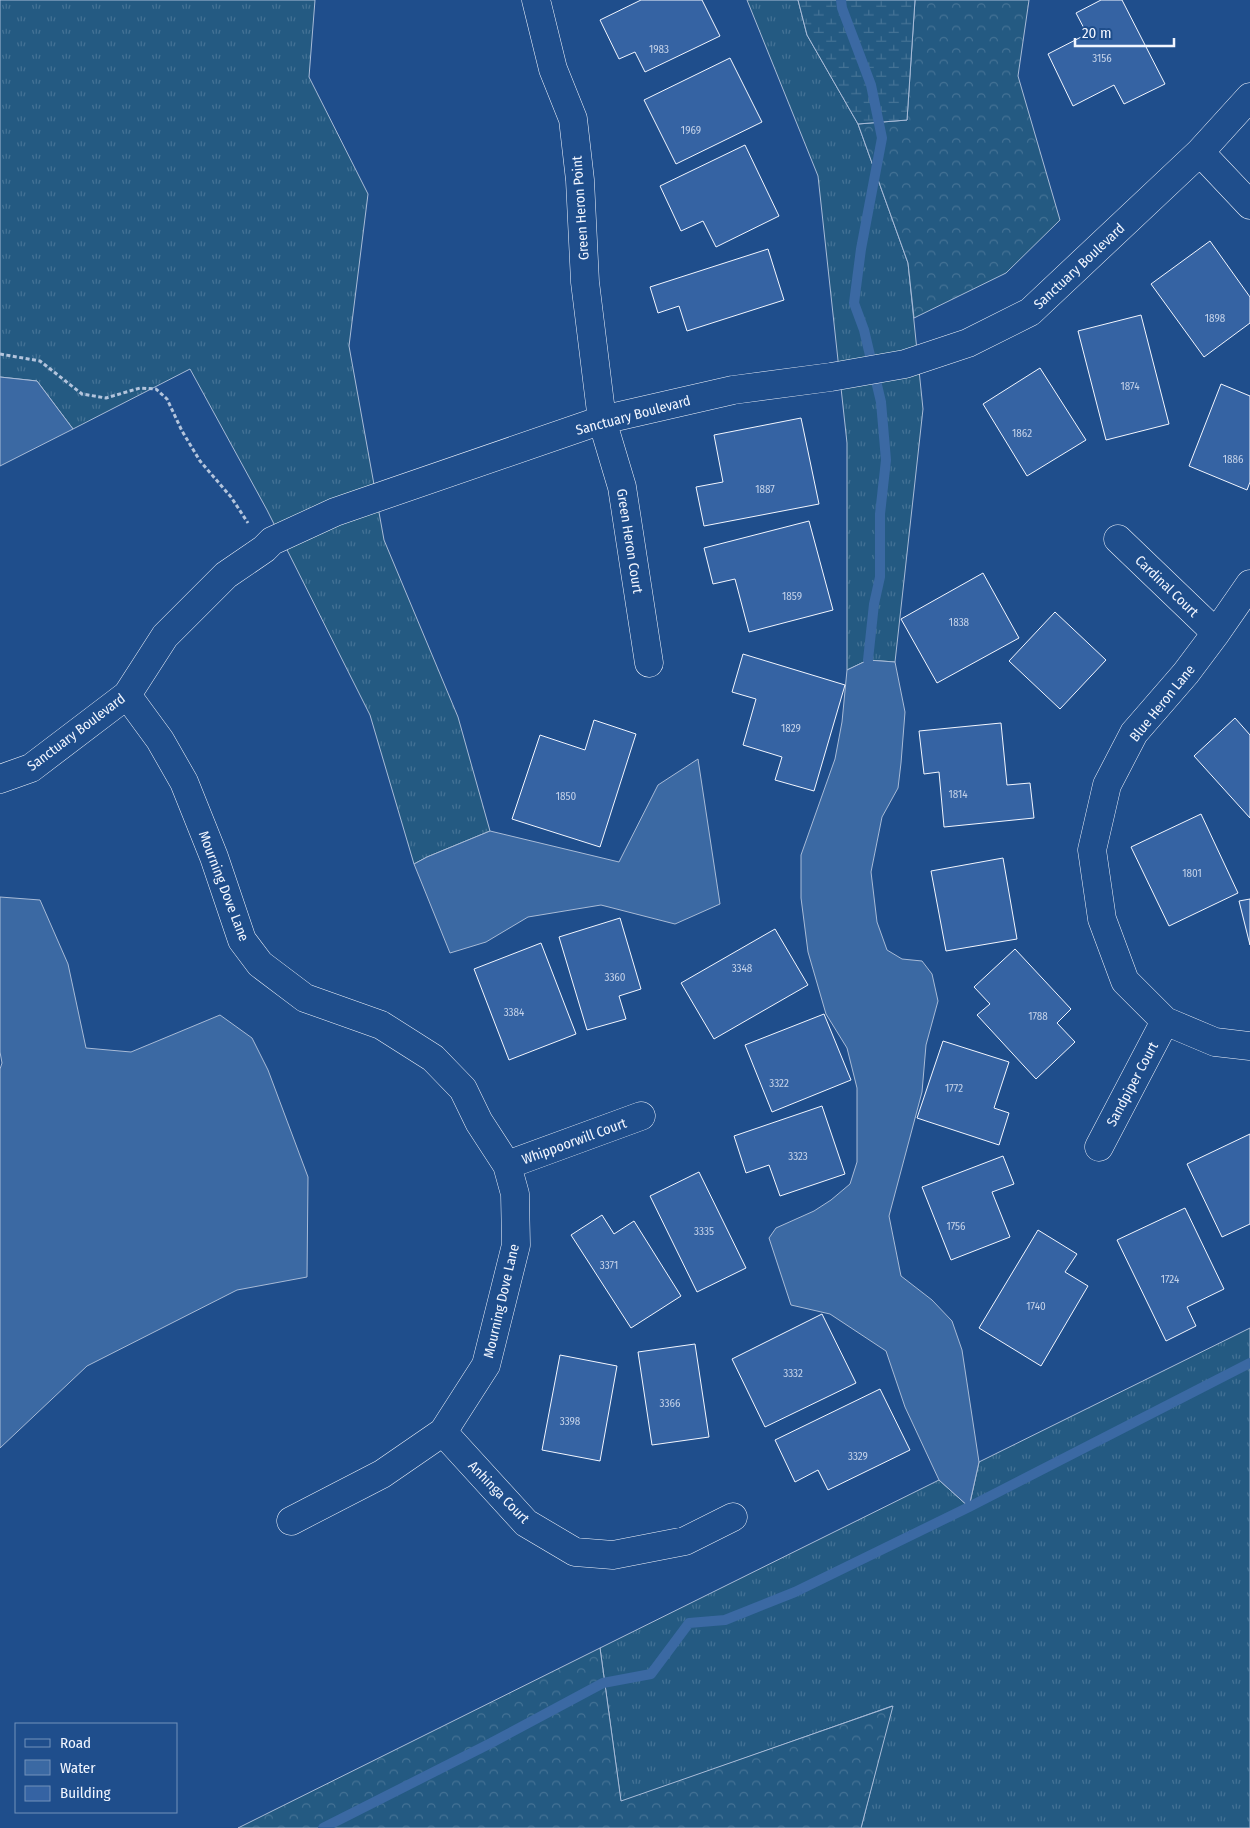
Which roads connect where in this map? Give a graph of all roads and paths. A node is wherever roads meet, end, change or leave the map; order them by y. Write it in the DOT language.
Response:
graph roads {
  1 [pos="536,0"];
  2 [pos="1250,98"];
  3 [pos="1200,152"];
  4 [pos="1250,205"];
  5 [pos="0,354"];
  6 [pos="602,420"];
  7 [pos="1118,539"];
  8 [pos="268,545"];
  9 [pos="1250,584"];
  10 [pos="1216,633"];
  11 [pos="649,663"];
  12 [pos="127,695"];
  13 [pos="0,779"];
  14 [pos="1165,1021"];
  15 [pos="1250,1046"];
  16 [pos="641,1116"];
  17 [pos="1099,1147"];
  18 [pos="507,1165"];
  19 [pos="443,1432"];
  20 [pos="733,1517"];
  21 [pos="292,1521"];
  1 -- 6 [label="street, Green Heron Point"];
  2 -- 3 [label="street, Sanctuary Boulevard"];
  3 -- 4 [label="street"];
  3 -- 6 [label="street, Sanctuary Boulevard"];
  5 -- 8 [label="path"];
  6 -- 8 [label="street, Sanctuary Boulevard"];
  6 -- 11 [label="street, Green Heron Court"];
  7 -- 10 [label="street, Cardinal Court"];
  8 -- 12 [label="street, Sanctuary Boulevard"];
  9 -- 10 [label="street, Blue Heron Lane"];
  10 -- 14 [label="street, Blue Heron Lane"];
  12 -- 13 [label="street, Sanctuary Boulevard"];
  12 -- 18 [label="street, Mourning Dove Lane"];
  14 -- 15 [label="street, Blue Heron Lane"];
  14 -- 17 [label="street, Sandpiper Court"];
  16 -- 18 [label="street, Whippoorwill Court"];
  18 -- 19 [label="street, Mourning Dove Lane"];
  19 -- 20 [label="street, Anhinga Court"];
  19 -- 21 [label="street, Mourning Dove Lane"];
}
